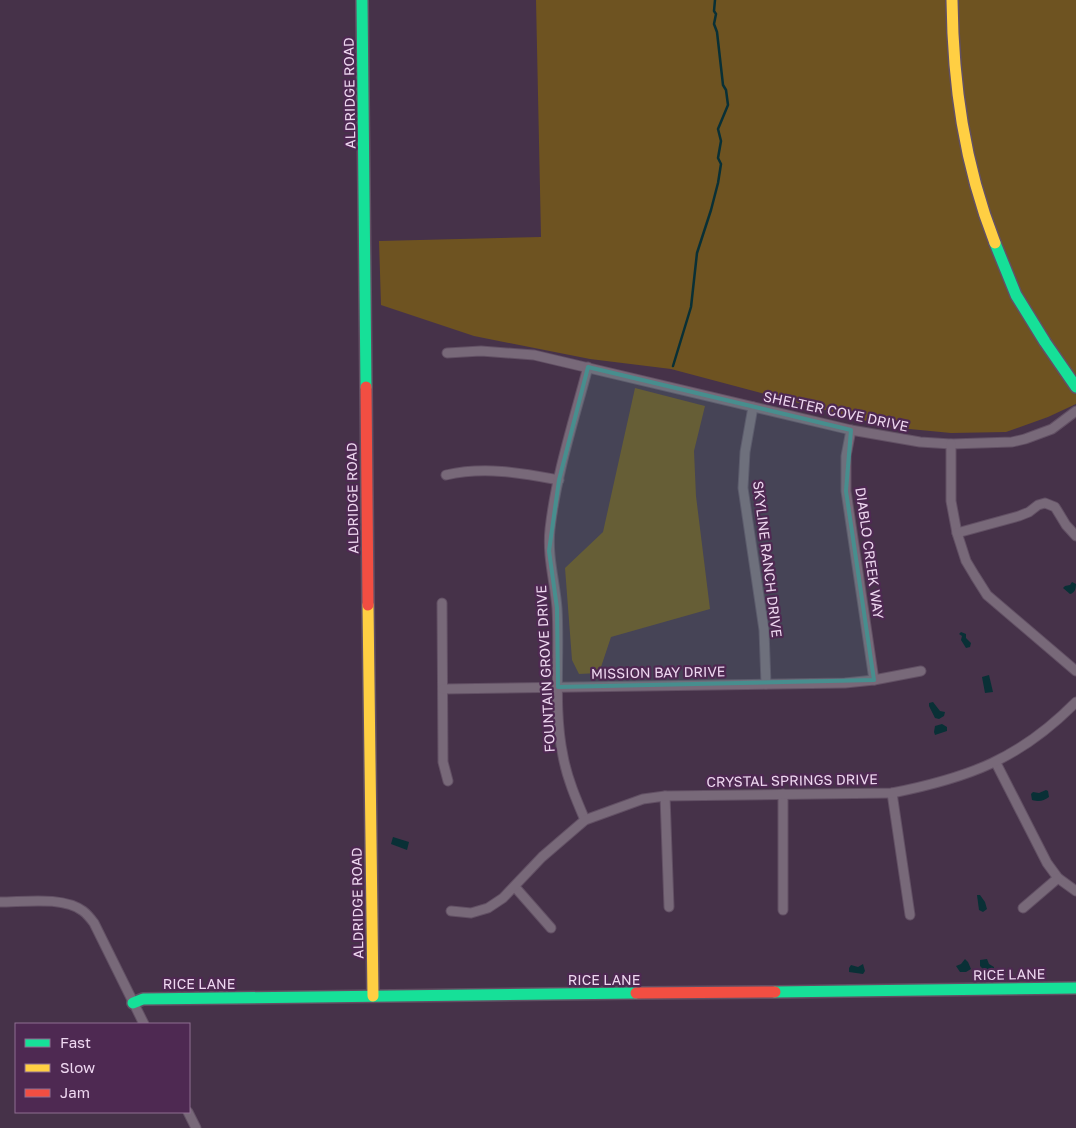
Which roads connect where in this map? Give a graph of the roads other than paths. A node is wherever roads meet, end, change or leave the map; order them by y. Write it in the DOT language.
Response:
graph roads {
  1 [pos="362,0"];
  2 [pos="952,0"];
  3 [pos="446,353"];
  4 [pos="588,367"];
  5 [pos="1076,387"];
  6 [pos="754,407"];
  7 [pos="1076,411"];
  8 [pos="852,430"];
  9 [pos="951,444"];
  10 [pos="446,475"];
  11 [pos="559,480"];
  12 [pos="956,534"];
  13 [pos="1076,536"];
  14 [pos="442,603"];
  15 [pos="921,671"];
  16 [pos="1076,671"];
  17 [pos="874,680"];
  18 [pos="766,684"];
  19 [pos="558,687"];
  20 [pos="442,688"];
  21 [pos="1076,702"];
  22 [pos="996,763"];
  23 [pos="448,781"];
  24 [pos="892,793"];
  25 [pos="783,794"];
  26 [pos="665,796"];
  27 [pos="585,820"];
  28 [pos="1058,878"];
  29 [pos="515,887"];
  30 [pos="1076,891"];
  31 [pos="0,902"];
  32 [pos="669,907"];
  33 [pos="1023,908"];
  34 [pos="784,910"];
  35 [pos="451,911"];
  36 [pos="910,915"];
  37 [pos="551,928"];
  38 [pos="1076,988"];
  39 [pos="374,996"];
  40 [pos="133,1003"];
  41 [pos="143,1023"];
  42 [pos="188,1113"];
  43 [pos="196,1128"];
  1 -- 39 [label="street, ALDRIDGE ROAD"];
  2 -- 5 [label="street"];
  3 -- 4 [label="street, SHELTER COVE DRIVE"];
  4 -- 6 [label="street, SHELTER COVE DRIVE"];
  4 -- 11 [label="street, FOUNTAIN GROVE DRIVE"];
  6 -- 8 [label="street, SHELTER COVE DRIVE"];
  6 -- 18 [label="street, SKYLINE RANCH DRIVE"];
  7 -- 9 [label="street, SHELTER COVE DRIVE"];
  8 -- 9 [label="street, SHELTER COVE DRIVE"];
  8 -- 17 [label="street, DIABLO CREEK WAY"];
  9 -- 12 [label="street"];
  10 -- 11 [label="street"];
  11 -- 19 [label="street, FOUNTAIN GROVE DRIVE"];
  12 -- 13 [label="street"];
  12 -- 16 [label="street"];
  14 -- 20 [label="street"];
  15 -- 17 [label="street, MISSION BAY DRIVE"];
  17 -- 18 [label="street, MISSION BAY DRIVE"];
  18 -- 19 [label="street, MISSION BAY DRIVE"];
  19 -- 20 [label="street, MISSION BAY DRIVE"];
  19 -- 27 [label="street, FOUNTAIN GROVE DRIVE"];
  20 -- 23 [label="street"];
  21 -- 22 [label="street, CRYSTAL SPRINGS DRIVE"];
  22 -- 24 [label="street, CRYSTAL SPRINGS DRIVE"];
  22 -- 28 [label="street"];
  24 -- 25 [label="street, CRYSTAL SPRINGS DRIVE"];
  24 -- 36 [label="street"];
  25 -- 26 [label="street, CRYSTAL SPRINGS DRIVE"];
  25 -- 34 [label="street"];
  26 -- 27 [label="street, CRYSTAL SPRINGS DRIVE"];
  26 -- 32 [label="street"];
  27 -- 29 [label="street, CRYSTAL SPRINGS DRIVE"];
  28 -- 30 [label="street"];
  28 -- 33 [label="street"];
  29 -- 35 [label="street, CRYSTAL SPRINGS DRIVE"];
  29 -- 37 [label="street"];
  31 -- 40 [label="street"];
  38 -- 39 [label="street, RICE LANE"];
  39 -- 40 [label="street, RICE LANE"];
  40 -- 41 [label="street"];
  42 -- 43 [label="street"];
}
